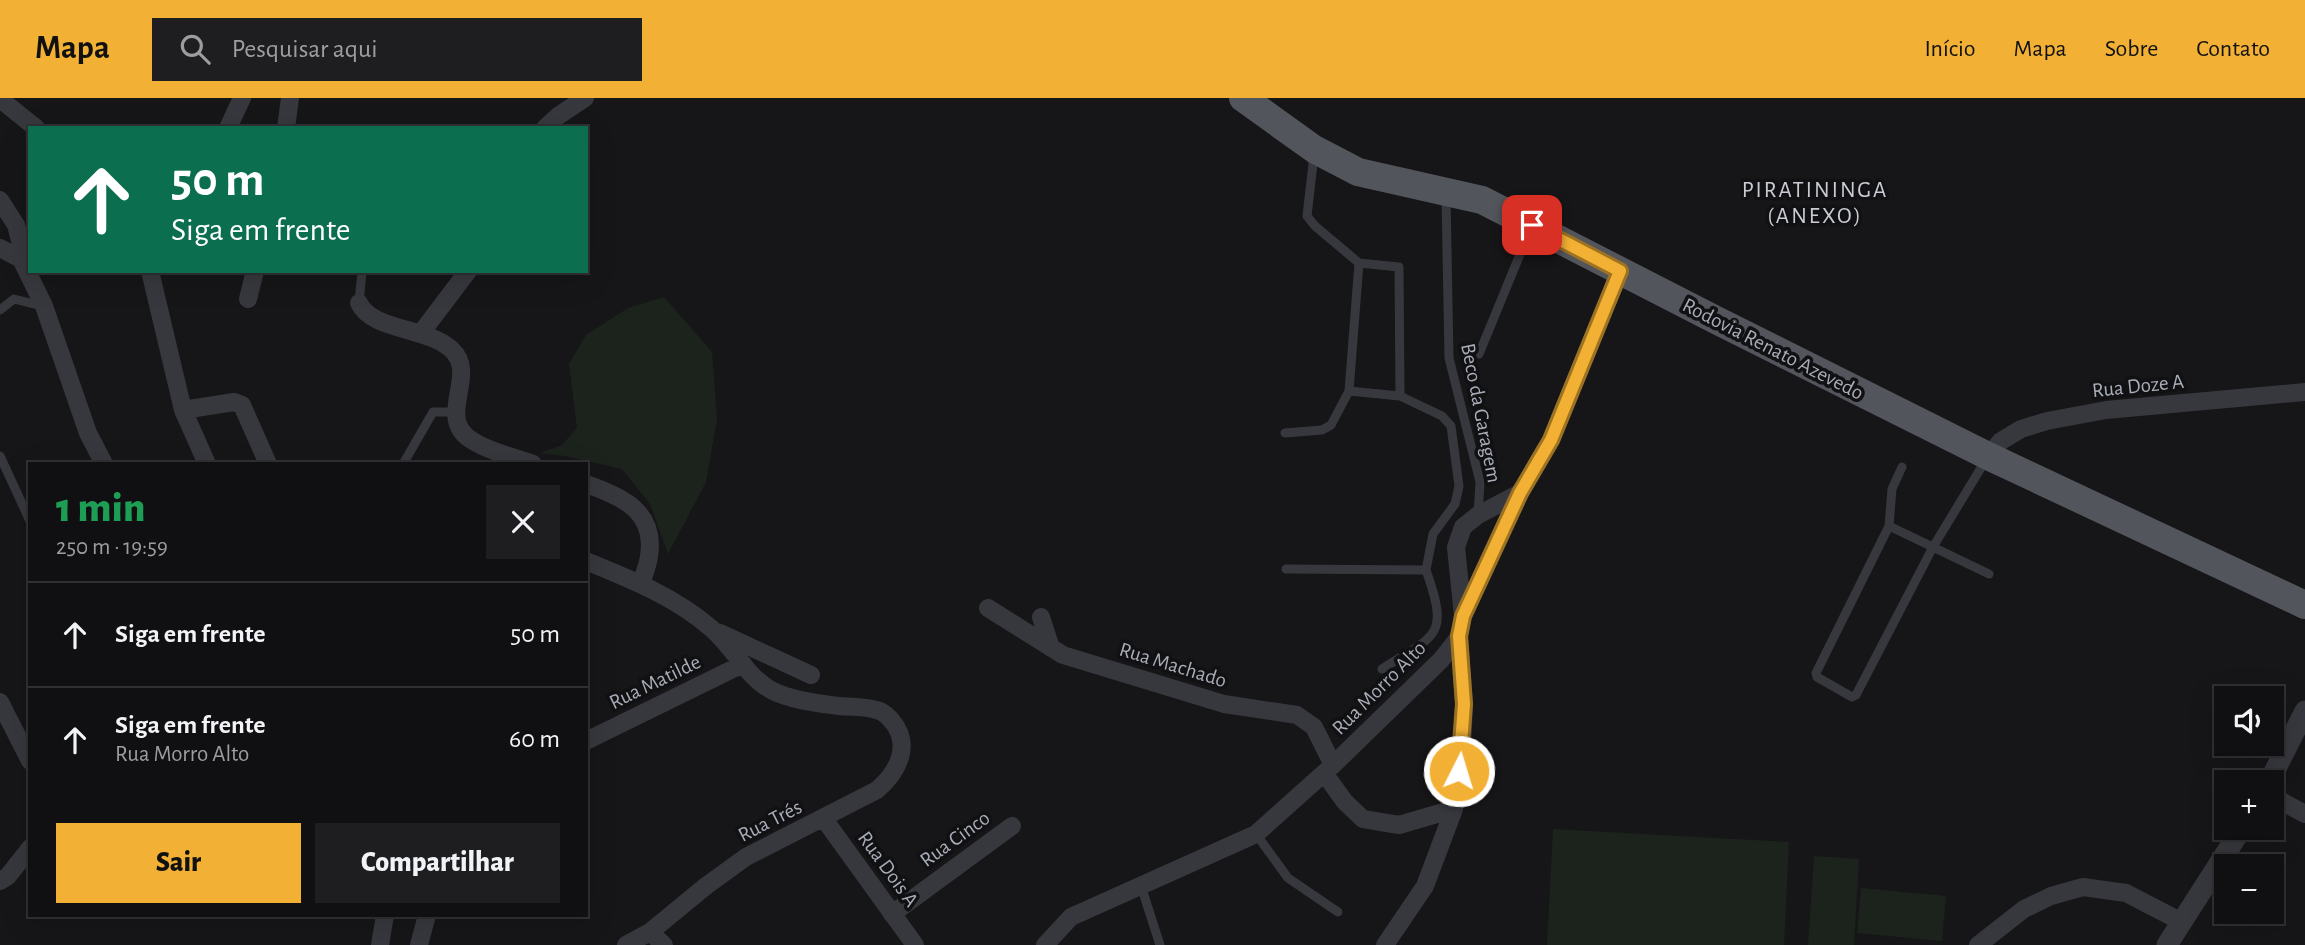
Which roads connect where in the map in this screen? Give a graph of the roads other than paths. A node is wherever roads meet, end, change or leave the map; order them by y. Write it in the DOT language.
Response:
graph roads {
  1 [pos="242,98"];
  2 [pos="290,98"];
  3 [pos="585,98"];
  4 [pos="1244,98"];
  5 [pos="0,99"];
  6 [pos="34,126"];
  7 [pos="229,126"];
  8 [pos="286,126"];
  9 [pos="547,126"];
  10 [pos="1314,149"];
  11 [pos="1446,192"];
  12 [pos="0,200"];
  13 [pos="1532,225"];
  14 [pos="0,248"];
  15 [pos="21,259"];
  16 [pos="1359,263"];
  17 [pos="1620,271"];
  18 [pos="150,273"];
  19 [pos="254,273"];
  20 [pos="362,273"];
  21 [pos="466,273"];
  22 [pos="248,299"];
  23 [pos="359,303"];
  24 [pos="44,306"];
  25 [pos="0,310"];
  26 [pos="421,333"];
  27 [pos="1479,354"];
  28 [pos="1349,391"];
  29 [pos="2305,392"];
  30 [pos="1401,396"];
  31 [pos="183,411"];
  32 [pos="456,412"];
  33 [pos="1285,433"];
  34 [pos="0,456"];
  35 [pos="1988,456"];
  36 [pos="103,462"];
  37 [pos="206,462"];
  38 [pos="267,462"];
  39 [pos="404,462"];
  40 [pos="528,462"];
  41 [pos="1902,467"];
  42 [pos="588,485"];
  43 [pos="1520,493"];
  44 [pos="1478,515"];
  45 [pos="28,517"];
  46 [pos="1889,526"];
  47 [pos="1933,547"];
  48 [pos="588,562"];
  49 [pos="1286,569"];
  50 [pos="1426,570"];
  51 [pos="1989,574"];
  52 [pos="641,583"];
  53 [pos="2292,600"];
  54 [pos="988,608"];
  55 [pos="1463,616"];
  56 [pos="1041,617"];
  57 [pos="2305,625"];
  58 [pos="714,630"];
  59 [pos="1459,636"];
  60 [pos="1051,648"];
  61 [pos="743,664"];
  62 [pos="1382,669"];
  63 [pos="811,675"];
  64 [pos="0,702"];
  65 [pos="2305,711"];
  66 [pos="588,740"];
  67 [pos="28,757"];
  68 [pos="1328,769"];
  69 [pos="2275,770"];
  70 [pos="2284,803"];
  71 [pos="1454,809"];
  72 [pos="2305,814"];
  73 [pos="824,819"];
  74 [pos="1012,826"];
  75 [pos="1256,834"];
  76 [pos="2234,840"];
  77 [pos="28,851"];
  78 [pos="0,881"];
  79 [pos="1141,886"];
  80 [pos="1338,912"];
  81 [pos="892,914"];
  82 [pos="385,917"];
  83 [pos="426,917"];
  84 [pos="2182,922"];
  85 [pos="650,932"];
  86 [pos="380,945"];
  87 [pos="419,945"];
  88 [pos="625,945"];
  89 [pos="664,945"];
  90 [pos="915,945"];
  91 [pos="1045,945"];
  92 [pos="1160,945"];
  93 [pos="1385,945"];
  94 [pos="1978,945"];
  95 [pos="2167,945"];
  1 -- 7 [label="street"];
  2 -- 8 [label="street"];
  3 -- 9 [label="street"];
  4 -- 10 [label="main road, Rodovia Renato Azevedo"];
  5 -- 6 [label="street"];
  10 -- 11 [label="main road, Rodovia Renato Azevedo"];
  10 -- 16 [label="lane"];
  11 -- 13 [label="main road, Rodovia Renato Azevedo"];
  11 -- 44 [label="lane, Beco da Garagem"];
  12 -- 15 [label="street"];
  13 -- 17 [label="main road, Rodovia Renato Azevedo"];
  13 -- 27 [label="lane"];
  14 -- 15 [label="street"];
  15 -- 24 [label="street"];
  16 -- 28 [label="lane"];
  16 -- 30 [label="lane"];
  17 -- 35 [label="main road, Rodovia Renato Azevedo"];
  17 -- 43 [label="street"];
  18 -- 31 [label="street"];
  19 -- 22 [label="street"];
  20 -- 23 [label="lane"];
  21 -- 26 [label="street"];
  23 -- 26 [label="street"];
  24 -- 25 [label="lane"];
  24 -- 36 [label="street"];
  26 -- 32 [label="street"];
  28 -- 30 [label="lane"];
  28 -- 33 [label="lane"];
  29 -- 35 [label="street, Rua Doze A"];
  30 -- 50 [label="lane"];
  31 -- 37 [label="street"];
  31 -- 38 [label="street"];
  32 -- 39 [label="lane"];
  32 -- 40 [label="street"];
  34 -- 45 [label="lane"];
  35 -- 47 [label="lane"];
  35 -- 53 [label="main road, Rodovia Renato Azevedo"];
  41 -- 46 [label="lane"];
  42 -- 52 [label="street"];
  43 -- 44 [label="street, Rua Morro Alto"];
  43 -- 55 [label="street"];
  44 -- 55 [label="street, Rua Morro Alto"];
  46 -- 47 [label="lane"];
  46 -- 47 [label="lane"];
  47 -- 51 [label="lane"];
  48 -- 52 [label="street"];
  49 -- 50 [label="lane"];
  50 -- 62 [label="lane"];
  52 -- 58 [label="street"];
  53 -- 57 [label="main road"];
  54 -- 60 [label="street, Rua Machado"];
  55 -- 59 [label="street, Rua Morro Alto"];
  56 -- 60 [label="street"];
  58 -- 61 [label="street"];
  58 -- 63 [label="street"];
  59 -- 68 [label="street, Rua Morro Alto"];
  59 -- 71 [label="street"];
  60 -- 68 [label="street, Rua Machado"];
  61 -- 66 [label="street, Rua Matilde"];
  61 -- 73 [label="street, Rua Trés"];
  64 -- 67 [label="street"];
  65 -- 69 [label="street"];
  68 -- 71 [label="street, Rua Machado"];
  68 -- 75 [label="street, Rua Morro Alto"];
  70 -- 72 [label="street"];
  71 -- 93 [label="street"];
  73 -- 81 [label="street, Rua Dois A"];
  73 -- 85 [label="street, Rua Trés"];
  74 -- 81 [label="street, Rua Cinco"];
  75 -- 79 [label="street, Rua Morro Alto"];
  75 -- 80 [label="lane"];
  76 -- 84 [label="street"];
  77 -- 78 [label="street"];
  79 -- 91 [label="street, Rua Morro Alto"];
  79 -- 92 [label="lane"];
  81 -- 90 [label="street, Rua Dois A"];
  82 -- 86 [label="street"];
  83 -- 87 [label="street"];
  84 -- 94 [label="street"];
  84 -- 95 [label="street"];
  85 -- 88 [label="street, Rua Trés"];
  85 -- 89 [label="street"];
}
